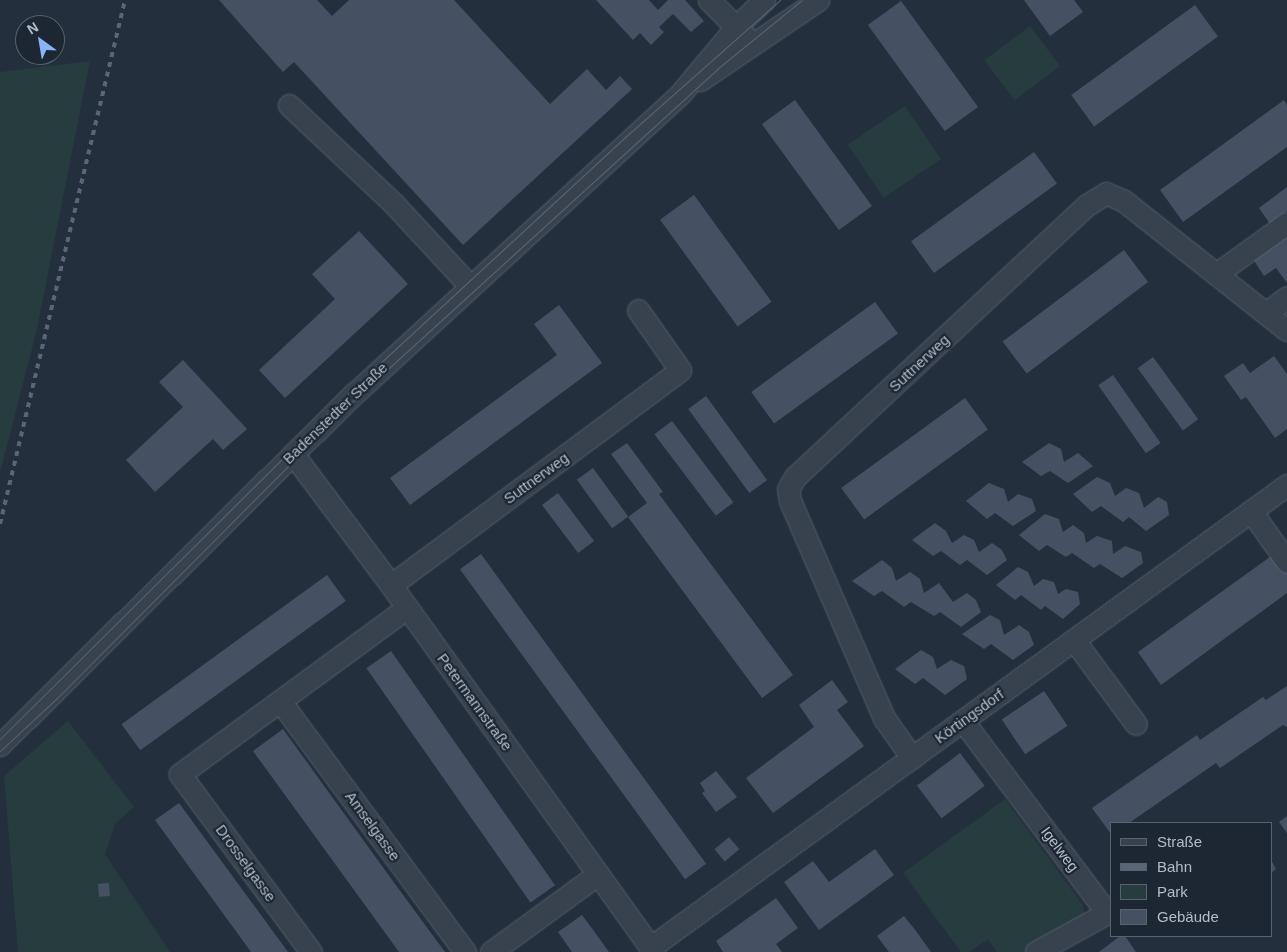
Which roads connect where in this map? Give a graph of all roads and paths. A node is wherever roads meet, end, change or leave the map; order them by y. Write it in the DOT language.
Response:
graph roads {
  1 [pos="709,0"];
  2 [pos="764,0"];
  3 [pos="818,0"];
  4 [pos="736,27"];
  5 [pos="754,45"];
  6 [pos="681,93"];
  7 [pos="289,106"];
  8 [pos="1287,223"];
  9 [pos="1216,274"];
  10 [pos="470,286"];
  11 [pos="1287,297"];
  12 [pos="638,310"];
  13 [pos="1266,313"];
  14 [pos="1287,330"];
  15 [pos="293,454"];
  16 [pos="1287,485"];
  17 [pos="1251,511"];
  18 [pos="1287,562"];
  19 [pos="391,584"];
  20 [pos="407,608"];
  21 [pos="1074,640"];
  22 [pos="280,700"];
  23 [pos="963,721"];
  24 [pos="1136,724"];
  25 [pos="0,745"];
  26 [pos="912,758"];
  27 [pos="598,874"];
  28 [pos="653,950"];
  29 [pos="311,952"];
  30 [pos="465,952"];
  31 [pos="491,952"];
  32 [pos="1036,952"];
  1 -- 4 [label="street"];
  2 -- 4 [label="street, Badenstedter Straße"];
  3 -- 5 [label="street, Badenstedter Straße"];
  4 -- 5 [label="street"];
  4 -- 6 [label="street, Badenstedter Straße"];
  5 -- 6 [label="street, Badenstedter Straße"];
  6 -- 10 [label="street, Badenstedter Straße"];
  7 -- 10 [label="street"];
  8 -- 9 [label="street"];
  9 -- 13 [label="street, Suttnerweg"];
  9 -- 26 [label="street, Suttnerweg"];
  10 -- 15 [label="street, Badenstedter Straße"];
  11 -- 13 [label="street"];
  12 -- 19 [label="street, Suttnerweg"];
  13 -- 14 [label="street, Suttnerweg"];
  15 -- 19 [label="street, Petermannstraße"];
  15 -- 25 [label="street, Badenstedter Straße"];
  16 -- 17 [label="street, Körtingsdorf"];
  17 -- 18 [label="street"];
  17 -- 21 [label="street, Körtingsdorf"];
  19 -- 20 [label="street, Petermannstraße"];
  20 -- 22 [label="street"];
  20 -- 27 [label="street, Petermannstraße"];
  21 -- 23 [label="street, Körtingsdorf"];
  21 -- 24 [label="street"];
  22 -- 29 [label="street, Drosselgasse"];
  22 -- 30 [label="street, Amselgasse"];
  23 -- 26 [label="street, Körtingsdorf"];
  23 -- 32 [label="street, Igelweg"];
  26 -- 28 [label="street, Körtingsdorf"];
  27 -- 28 [label="street, Petermannstraße"];
  27 -- 31 [label="street"];
}
